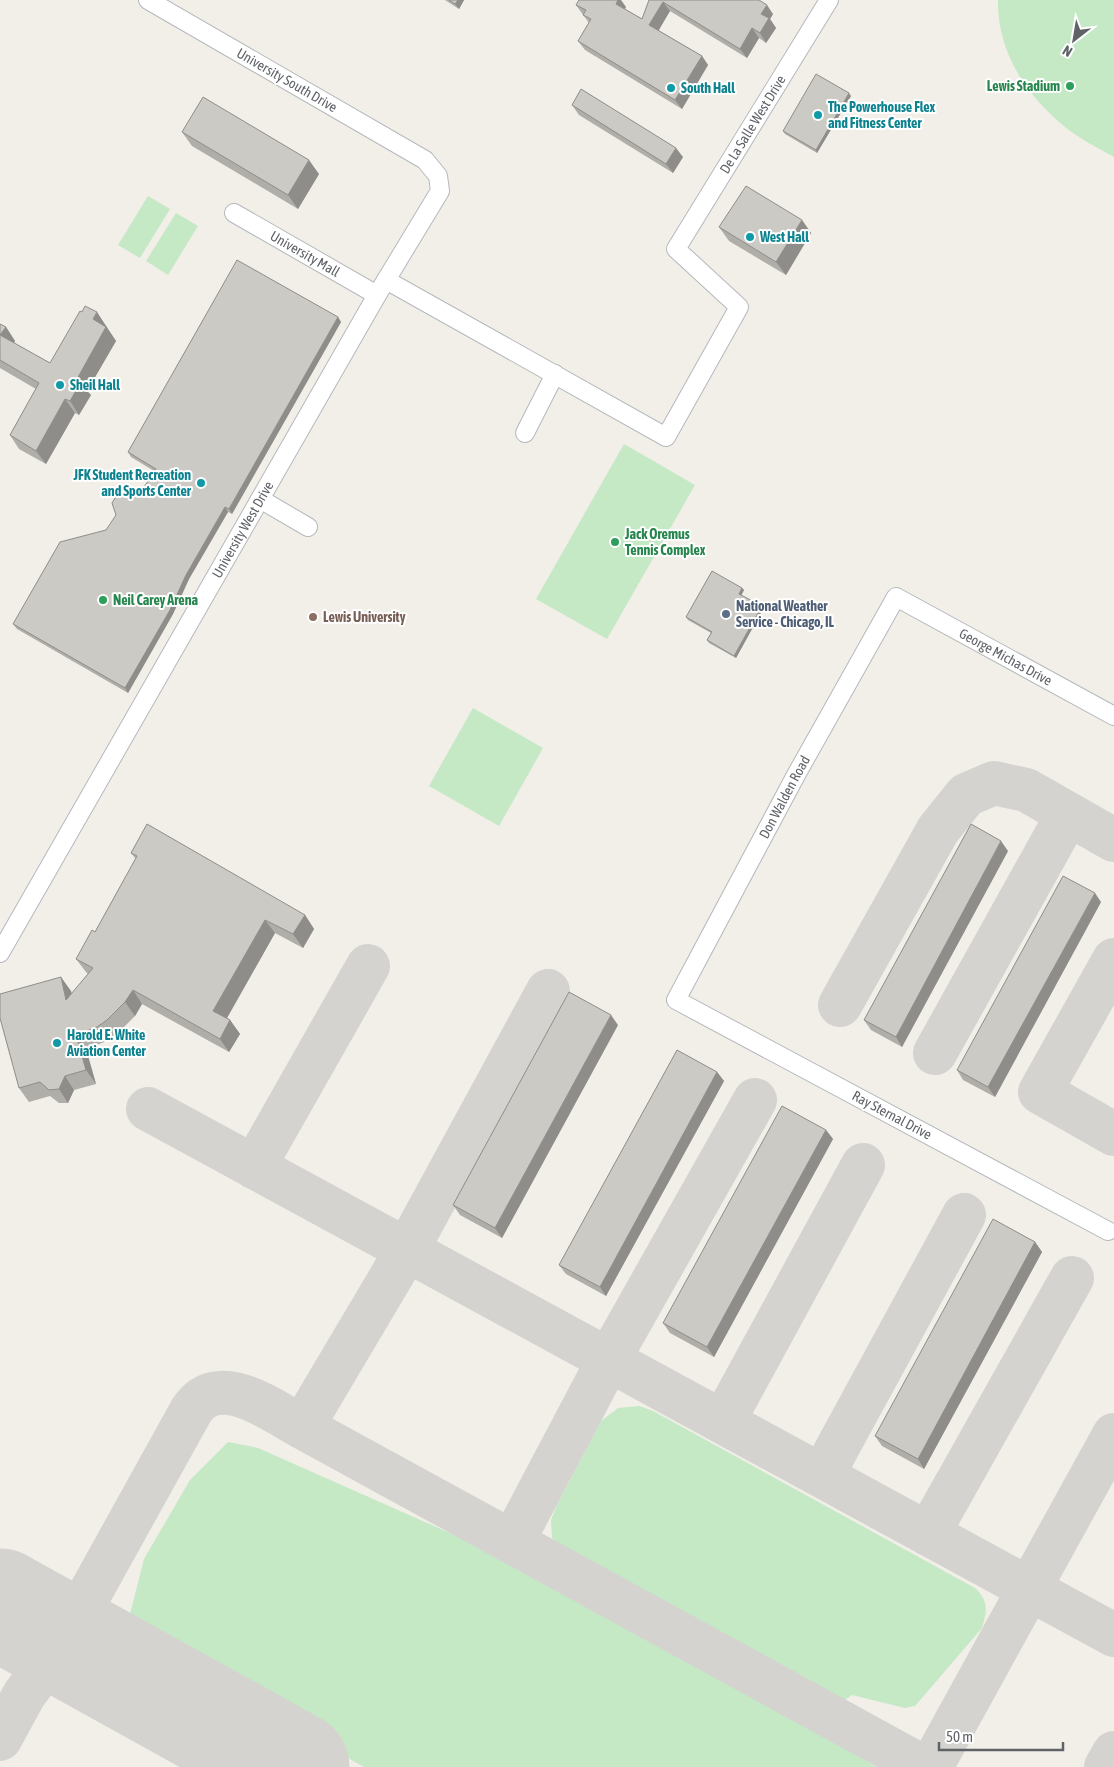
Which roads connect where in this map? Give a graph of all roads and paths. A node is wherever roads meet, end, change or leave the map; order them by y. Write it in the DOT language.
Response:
graph roads {
  1 [pos="148,0"];
  2 [pos="829,0"];
  3 [pos="425,160"];
  4 [pos="234,213"];
  5 [pos="676,249"];
  6 [pos="382,288"];
  7 [pos="555,374"];
  8 [pos="525,433"];
  9 [pos="260,499"];
  10 [pos="308,527"];
  11 [pos="896,597"];
  12 [pos="1114,716"];
  13 [pos="0,953"];
  14 [pos="676,1000"];
  15 [pos="1108,1231"];
  1 -- 3 [label="street, University South Drive"];
  2 -- 5 [label="street, De La Salle West Drive"];
  3 -- 6 [label="street, University West Drive"];
  4 -- 6 [label="street, University Mall"];
  5 -- 7 [label="street, University Mall"];
  6 -- 7 [label="street, University Mall"];
  6 -- 9 [label="street, University West Drive"];
  7 -- 8 [label="street"];
  9 -- 10 [label="street"];
  9 -- 13 [label="street, University West Drive"];
  11 -- 12 [label="street, George Michas Drive"];
  11 -- 14 [label="street, Don Walden Road"];
  14 -- 15 [label="street, Ray Sternal Drive"];
}
